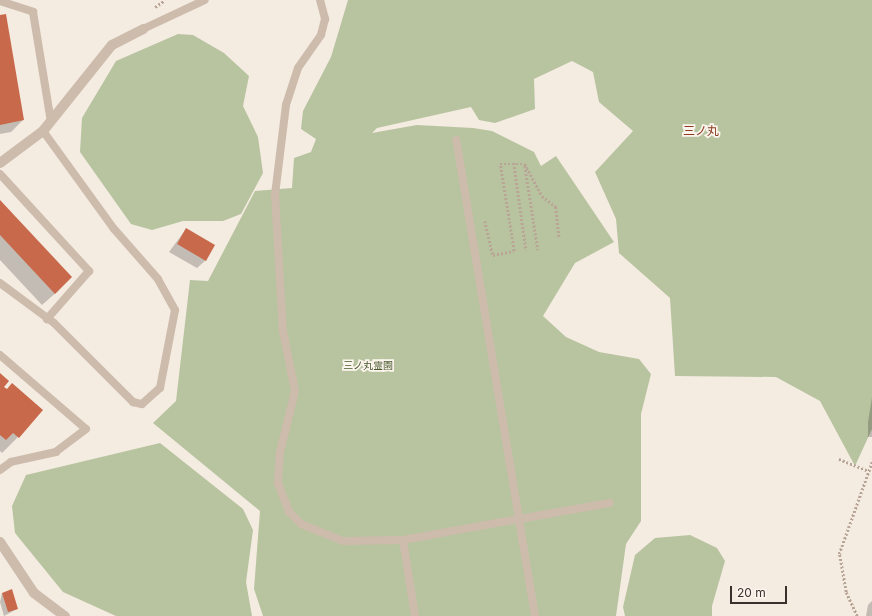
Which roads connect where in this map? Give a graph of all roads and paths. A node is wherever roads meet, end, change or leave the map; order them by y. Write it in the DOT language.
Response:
graph roads {
  1 [pos="205,0"];
  2 [pos="320,0"];
  3 [pos="0,1"];
  4 [pos="143,29"];
  5 [pos="51,122"];
  6 [pos="43,131"];
  7 [pos="456,140"];
  8 [pos="0,163"];
  9 [pos="514,163"];
  10 [pos="525,164"];
  11 [pos="0,174"];
  12 [pos="484,219"];
  13 [pos="559,238"];
  14 [pos="526,250"];
  15 [pos="538,250"];
  16 [pos="0,283"];
  17 [pos="47,319"];
  18 [pos="0,355"];
  19 [pos="839,459"];
  20 [pos="872,462"];
  21 [pos="0,470"];
  22 [pos="868,471"];
  23 [pos="610,503"];
  24 [pos="519,519"];
  25 [pos="403,540"];
  26 [pos="0,542"];
  27 [pos="65,616"];
  28 [pos="415,616"];
  29 [pos="535,616"];
  30 [pos="857,616"];
  1 -- 4 [label="lane"];
  2 -- 25 [label="lane"];
  3 -- 5 [label="lane"];
  4 -- 5 [label="street"];
  5 -- 6 [label="street"];
  6 -- 8 [label="street"];
  6 -- 17 [label="lane"];
  7 -- 24 [label="lane"];
  9 -- 10 [label="path"];
  9 -- 12 [label="path"];
  9 -- 14 [label="path"];
  10 -- 13 [label="path"];
  10 -- 15 [label="path"];
  11 -- 17 [label="lane"];
  16 -- 17 [label="lane"];
  18 -- 21 [label="lane"];
  19 -- 22 [label="path"];
  20 -- 22 [label="path"];
  22 -- 30 [label="path"];
  23 -- 24 [label="lane"];
  24 -- 25 [label="lane"];
  24 -- 29 [label="lane"];
  25 -- 28 [label="lane"];
  26 -- 27 [label="street"];
}
